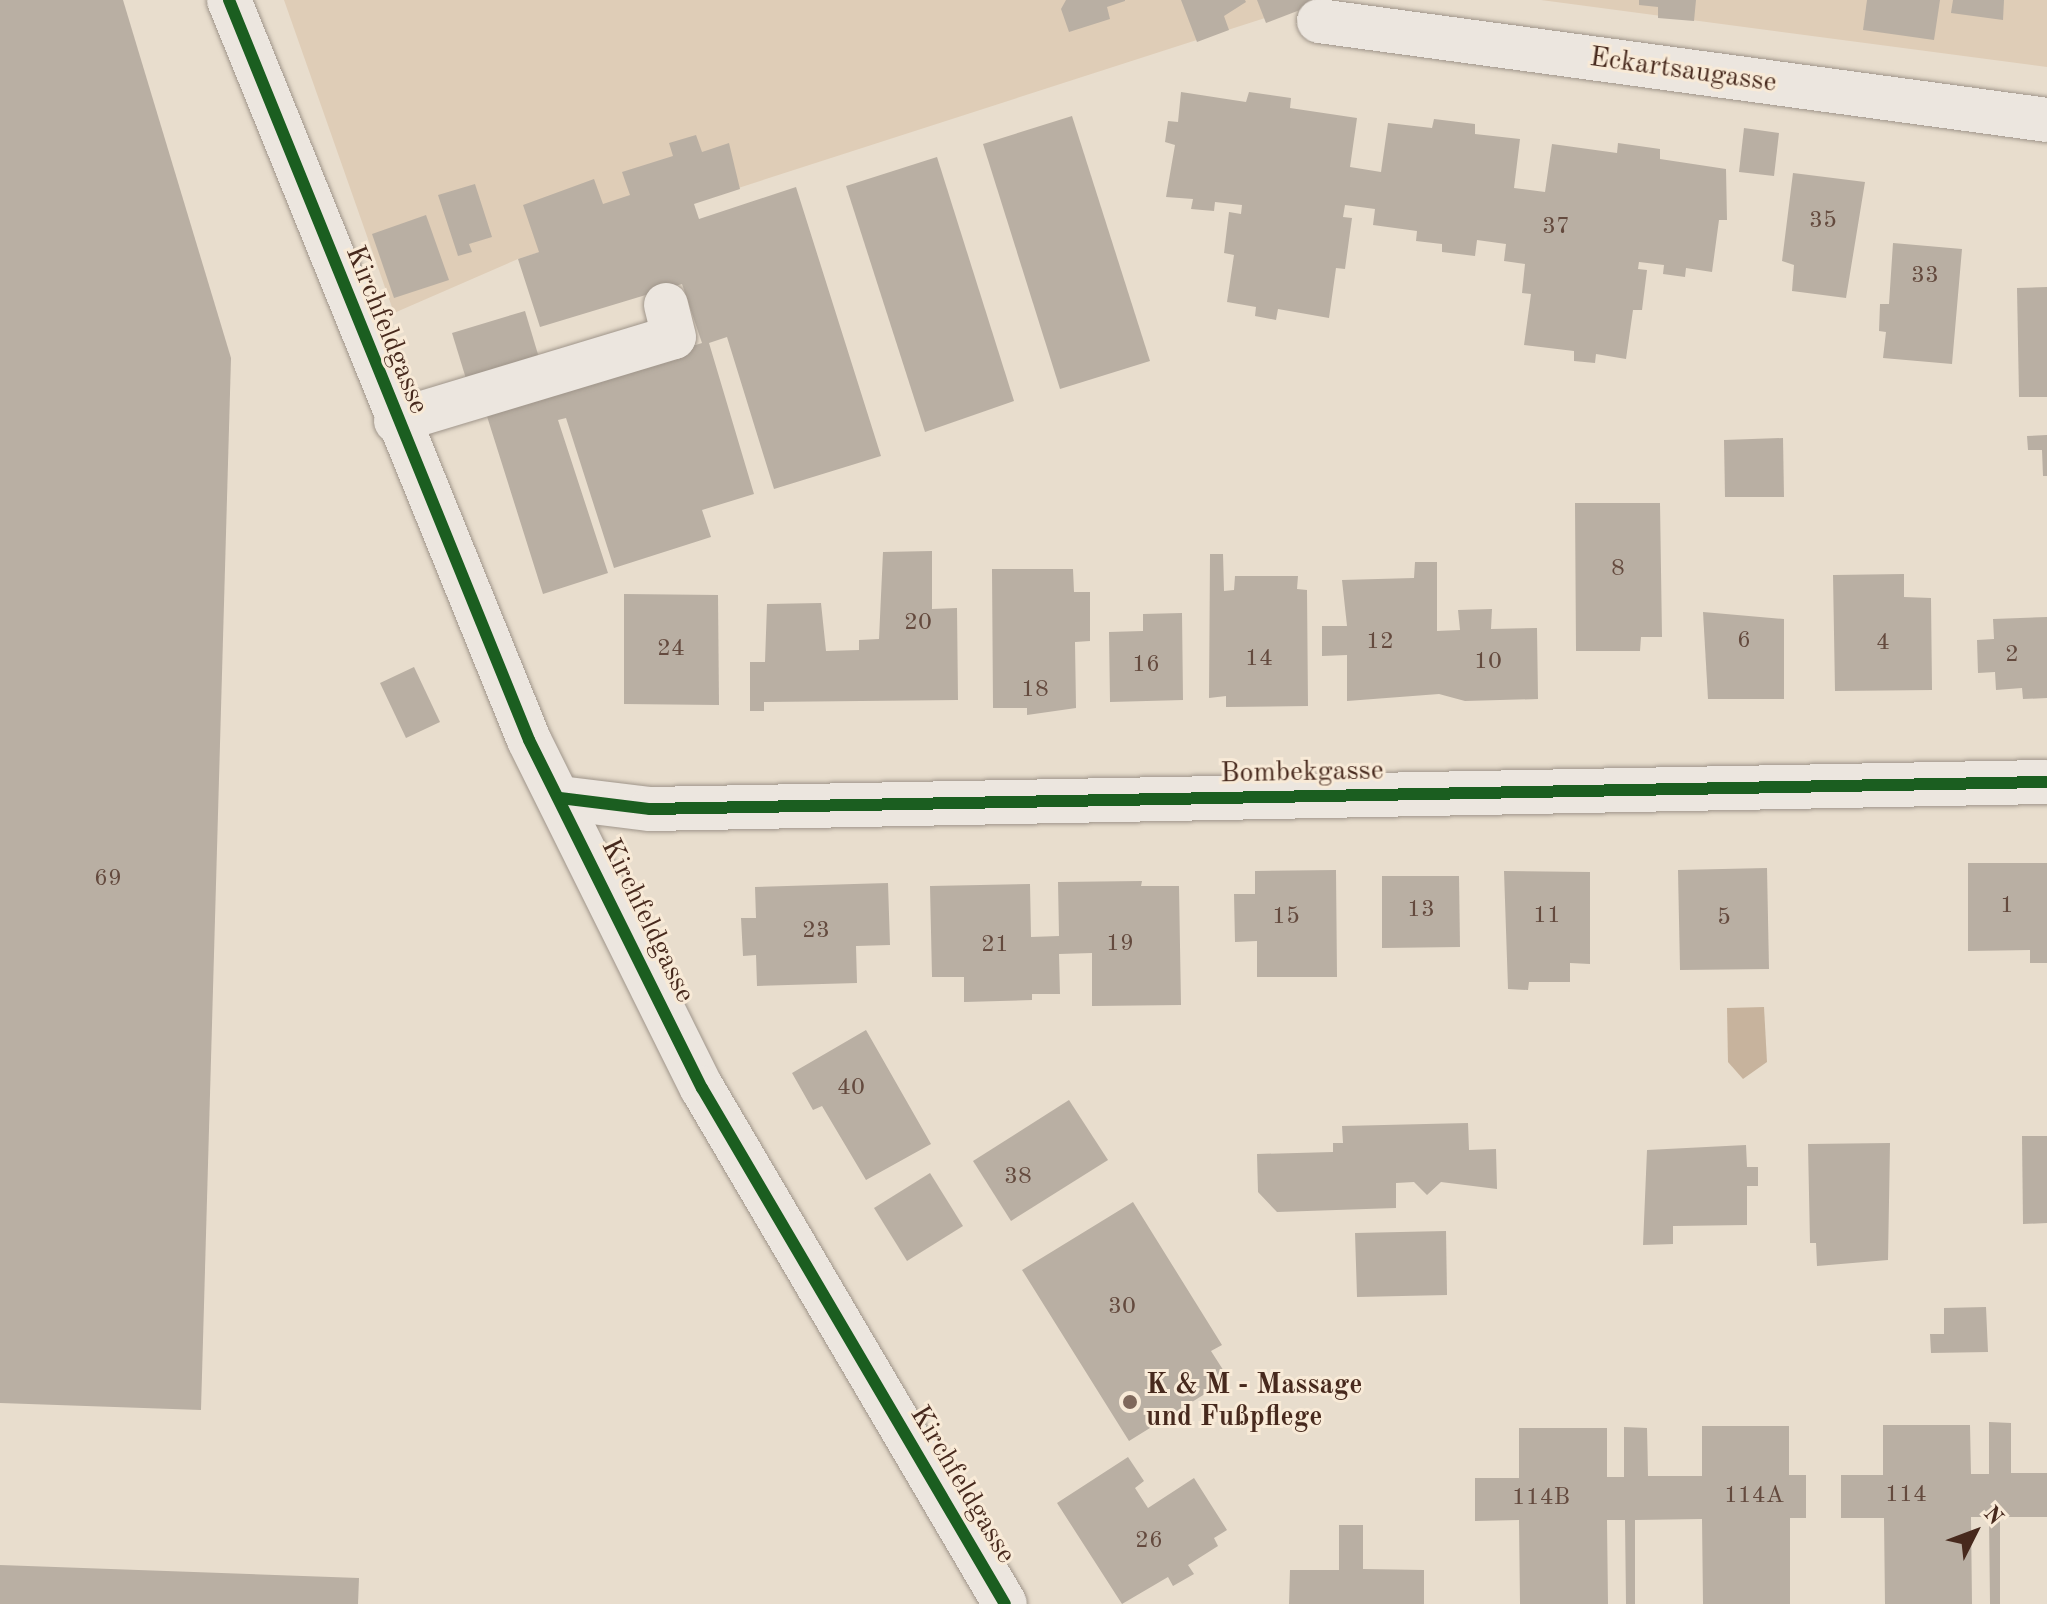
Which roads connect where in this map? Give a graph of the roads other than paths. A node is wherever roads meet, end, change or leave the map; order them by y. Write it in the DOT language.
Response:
graph roads {
  1 [pos="229,0"];
  2 [pos="1319,21"];
  3 [pos="2047,120"];
  4 [pos="666,305"];
  5 [pos="396,421"];
  6 [pos="2047,782"];
  7 [pos="560,798"];
  8 [pos="1005,1604"];
  1 -- 5 [label="street, Kirchfeldgasse"];
  2 -- 3 [label="street, Eckartsaugasse"];
  4 -- 5 [label="street"];
  5 -- 7 [label="street, Kirchfeldgasse"];
  6 -- 7 [label="street, Bombekgasse"];
  7 -- 8 [label="street, Kirchfeldgasse"];
}
